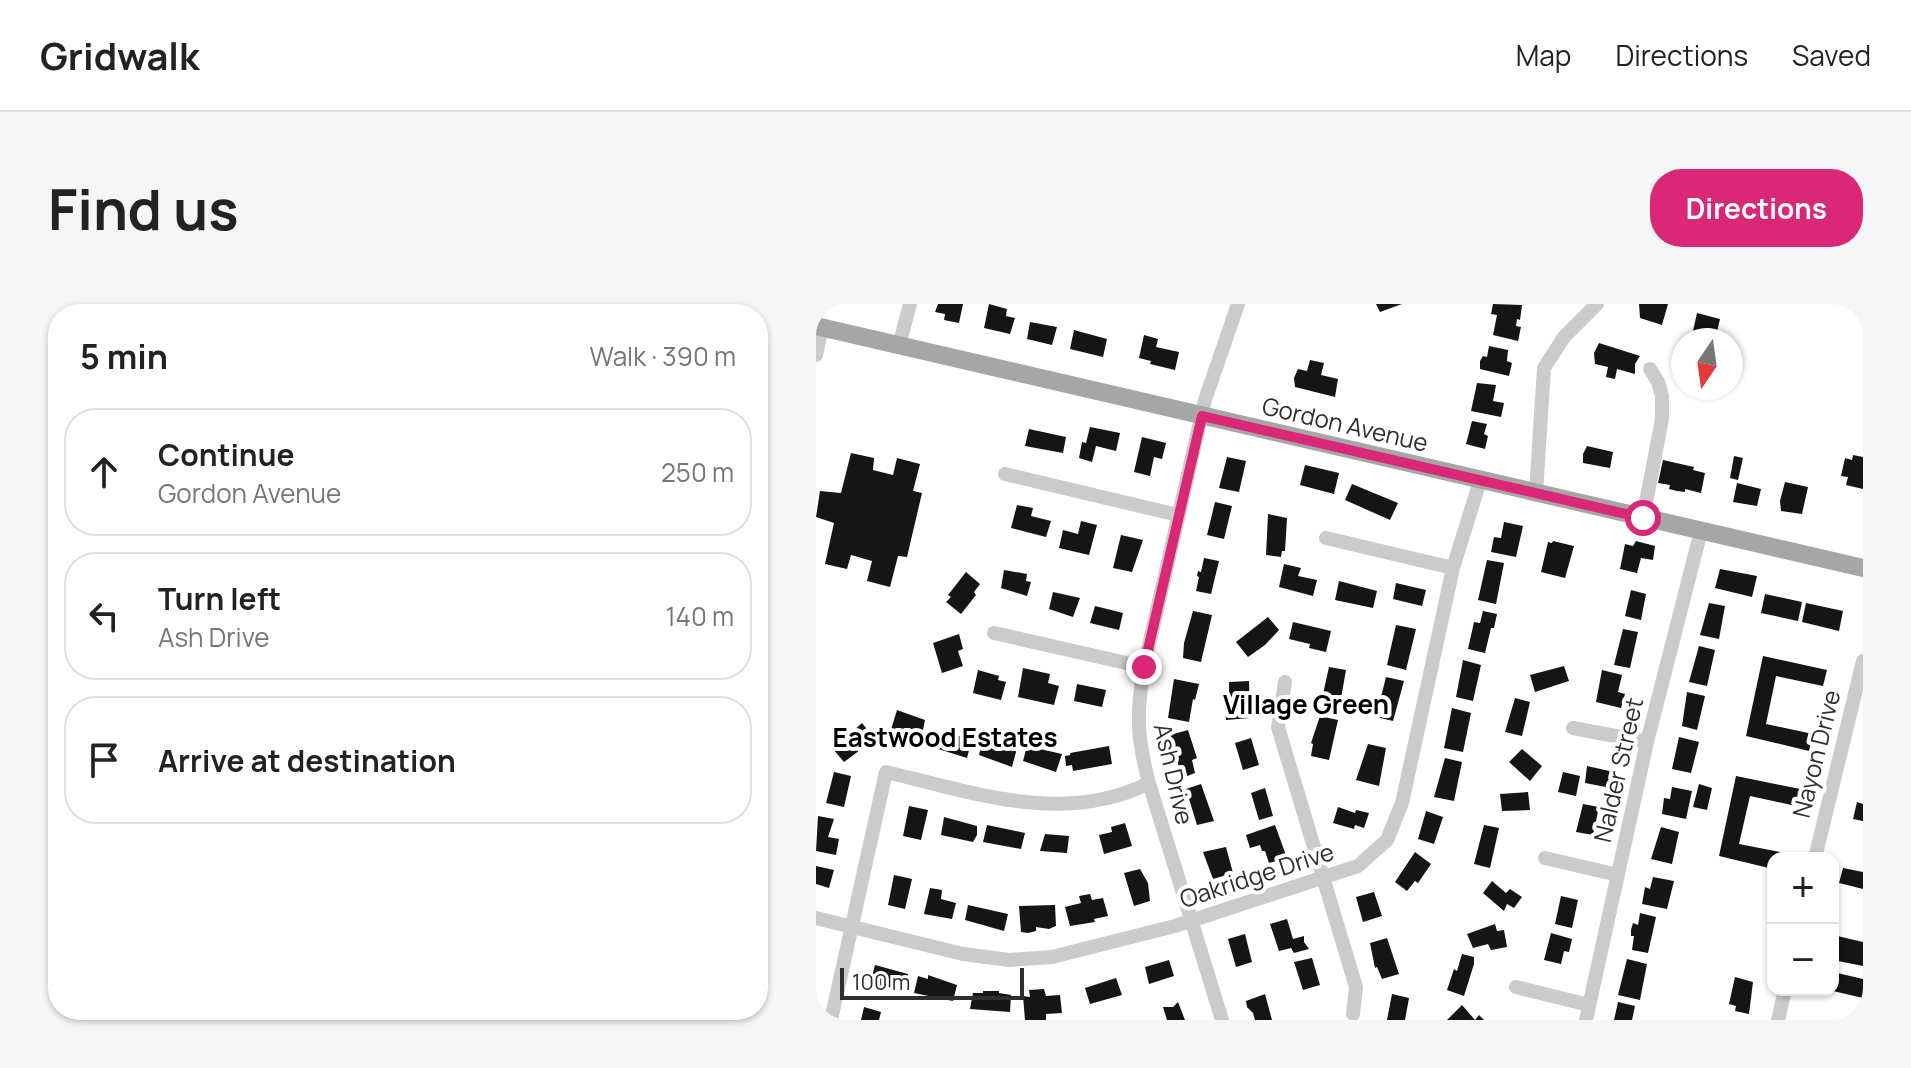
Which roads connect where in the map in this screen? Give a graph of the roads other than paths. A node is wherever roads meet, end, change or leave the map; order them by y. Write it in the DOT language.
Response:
graph roads {
  1 [pos="910,304"];
  2 [pos="1238,304"];
  3 [pos="1597,304"];
  4 [pos="819,326"];
  5 [pos="899,346"];
  6 [pos="816,355"];
  7 [pos="1650,369"];
  8 [pos="1202,416"];
  9 [pos="1005,474"];
  10 [pos="1480,481"];
  11 [pos="1536,493"];
  12 [pos="1178,515"];
  13 [pos="1643,518"];
  14 [pos="1701,531"];
  15 [pos="1326,538"];
  16 [pos="1453,568"];
  17 [pos="1863,568"];
  18 [pos="994,633"];
  19 [pos="1863,661"];
  20 [pos="1144,667"];
  21 [pos="1285,682"];
  22 [pos="1573,728"];
  23 [pos="1647,742"];
  24 [pos="1149,783"];
  25 [pos="1816,852"];
  26 [pos="1545,858"];
  27 [pos="1618,875"];
  28 [pos="1323,877"];
  29 [pos="816,918"];
  30 [pos="1191,920"];
  31 [pos="852,926"];
  32 [pos="1516,987"];
  33 [pos="1784,996"];
  34 [pos="1588,1012"];
  35 [pos="1353,1014"];
  36 [pos="831,1020"];
  37 [pos="1222,1020"];
  38 [pos="1778,1020"];
  1 -- 5 [label="street"];
  2 -- 8 [label="street, Ash Drive"];
  3 -- 11 [label="street"];
  4 -- 5 [label="main road, Gordon Avenue"];
  4 -- 6 [label="street"];
  5 -- 8 [label="main road, Gordon Avenue"];
  7 -- 13 [label="street"];
  8 -- 10 [label="main road, Gordon Avenue"];
  8 -- 12 [label="street, Ash Drive"];
  9 -- 12 [label="street"];
  10 -- 11 [label="main road, Gordon Avenue"];
  10 -- 16 [label="street, Oakridge Drive"];
  11 -- 13 [label="main road, Gordon Avenue"];
  12 -- 20 [label="street, Ash Drive"];
  13 -- 14 [label="main road, Gordon Avenue"];
  14 -- 17 [label="main road, Gordon Avenue"];
  14 -- 23 [label="street, Nalder Street"];
  15 -- 16 [label="street"];
  16 -- 28 [label="street, Oakridge Drive"];
  18 -- 20 [label="street"];
  19 -- 25 [label="street, Nayon Drive"];
  20 -- 24 [label="street, Ash Drive"];
  21 -- 28 [label="street"];
  22 -- 23 [label="street"];
  23 -- 27 [label="street, Nalder Street"];
  24 -- 30 [label="street, Ash Drive"];
  24 -- 31 [label="street"];
  26 -- 27 [label="street"];
  27 -- 34 [label="street, Nalder Street"];
  28 -- 30 [label="street, Oakridge Drive"];
  28 -- 35 [label="street"];
  29 -- 31 [label="street, Oakridge Drive"];
  30 -- 31 [label="street, Oakridge Drive"];
  30 -- 37 [label="street, Ash Drive"];
  31 -- 36 [label="street"];
  32 -- 34 [label="street"];
  33 -- 38 [label="street"];
}
